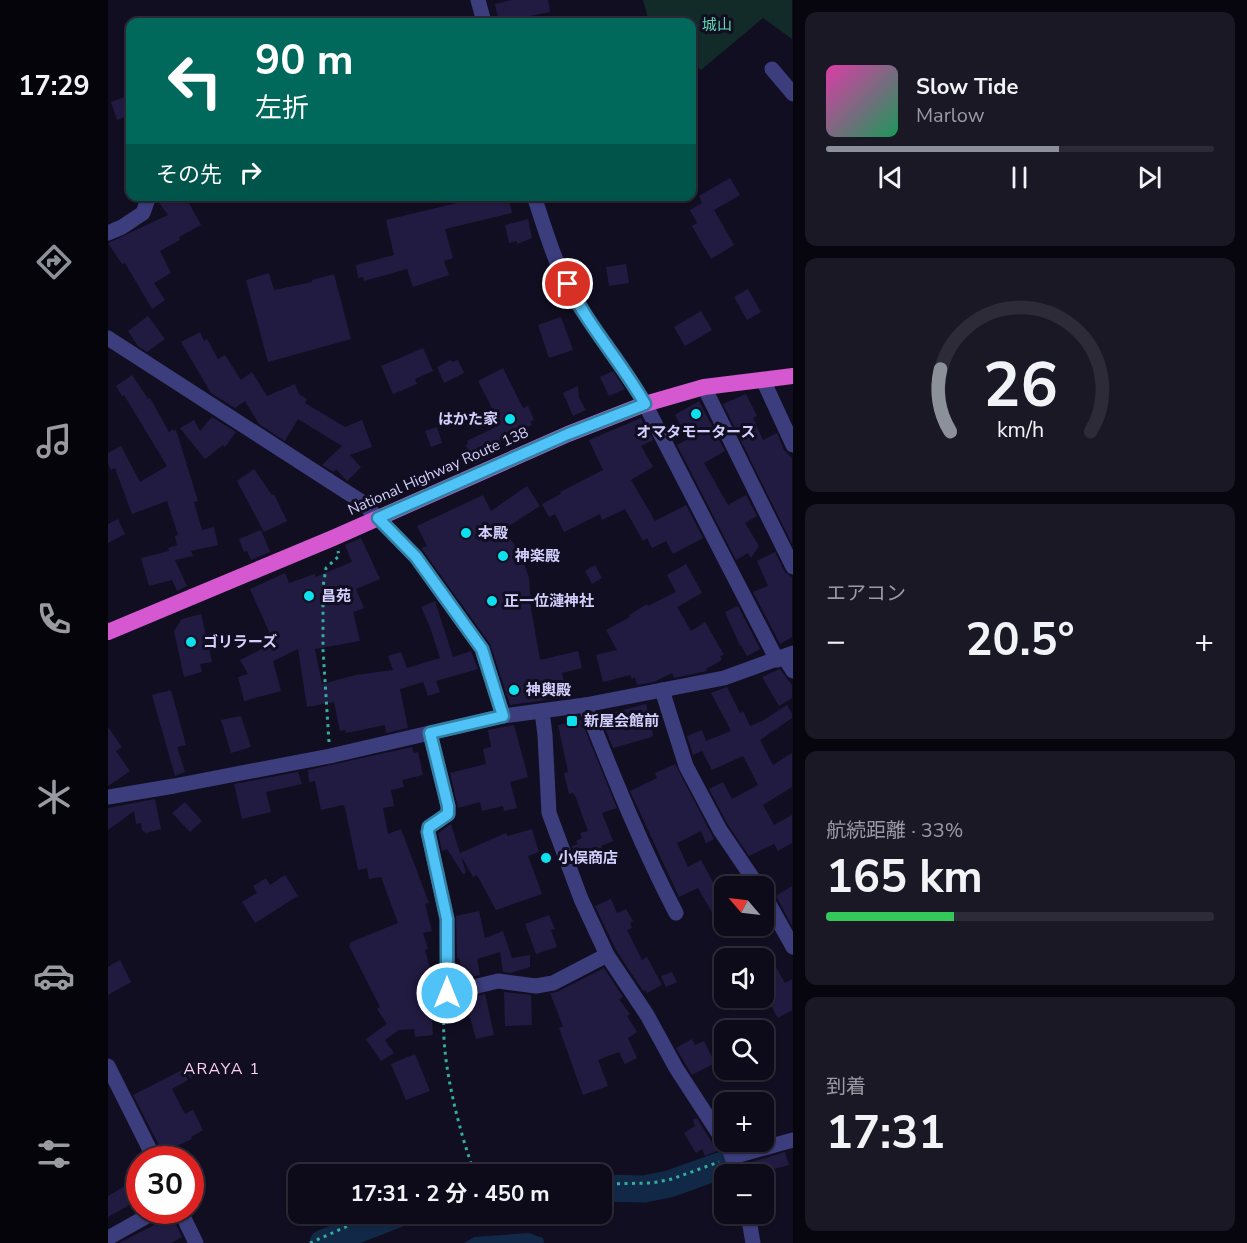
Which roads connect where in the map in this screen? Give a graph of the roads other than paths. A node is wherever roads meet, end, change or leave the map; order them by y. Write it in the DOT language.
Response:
graph roads {
  1 [pos="478,0"];
  2 [pos="483,18"];
  3 [pos="772,69"];
  4 [pos="792,94"];
  5 [pos="147,201"];
  6 [pos="536,201"];
  7 [pos="108,233"];
  8 [pos="108,338"];
  9 [pos="792,376"];
  10 [pos="763,380"];
  11 [pos="704,387"];
  12 [pos="645,404"];
  13 [pos="792,445"];
  14 [pos="378,518"];
  15 [pos="792,567"];
  16 [pos="108,632"];
  17 [pos="784,656"];
  18 [pos="792,671"];
  19 [pos="662,690"];
  20 [pos="585,705"];
  21 [pos="542,711"];
  22 [pos="503,716"];
  23 [pos="430,733"];
  24 [pos="108,797"];
  25 [pos="751,876"];
  26 [pos="676,913"];
  27 [pos="774,914"];
  28 [pos="792,947"];
  29 [pos="607,955"];
  30 [pos="108,1066"];
  31 [pos="792,1140"];
  32 [pos="148,1146"];
  33 [pos="732,1157"];
  34 [pos="734,1164"];
  35 [pos="133,1224"];
  36 [pos="187,1224"];
  37 [pos="750,1224"];
  38 [pos="108,1238"];
  39 [pos="196,1243"];
  40 [pos="753,1243"];
  1 -- 2 [label="street"];
  3 -- 4 [label="street"];
  5 -- 7 [label="street"];
  6 -- 12 [label="street"];
  8 -- 14 [label="street"];
  9 -- 10 [label="highway, National Highway Route 138"];
  10 -- 11 [label="highway, National Highway Route 138"];
  10 -- 13 [label="street"];
  11 -- 12 [label="highway, National Highway Route 138"];
  11 -- 15 [label="street"];
  12 -- 14 [label="highway, National Highway Route 138"];
  12 -- 17 [label="street"];
  14 -- 16 [label="highway, National Highway Route 138"];
  14 -- 22 [label="street"];
  17 -- 18 [label="street"];
  17 -- 19 [label="street"];
  19 -- 20 [label="street"];
  19 -- 25 [label="street"];
  20 -- 21 [label="street"];
  20 -- 26 [label="street"];
  21 -- 22 [label="street"];
  21 -- 29 [label="street"];
  22 -- 23 [label="street"];
  23 -- 24 [label="street"];
  23 -- 29 [label="street"];
  27 -- 28 [label="street"];
  29 -- 33 [label="street"];
  30 -- 32 [label="street"];
  31 -- 33 [label="street"];
  33 -- 34 [label="street"];
  35 -- 38 [label="street"];
  36 -- 39 [label="street"];
  37 -- 40 [label="street"];
}
